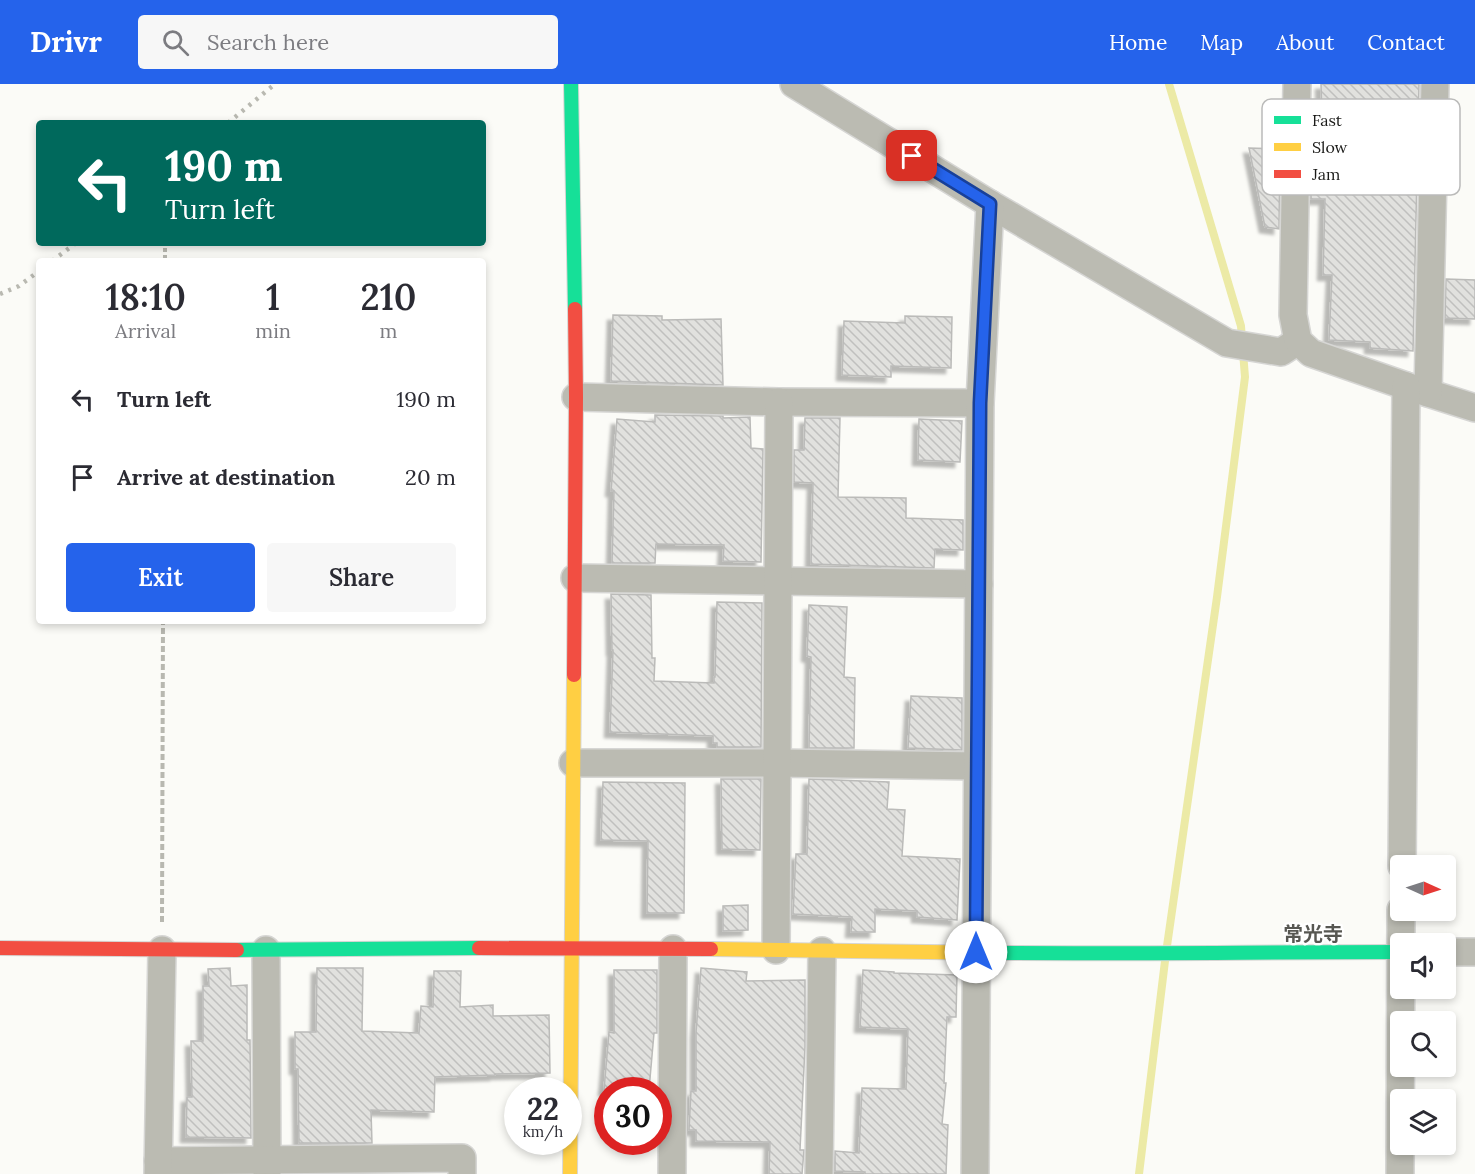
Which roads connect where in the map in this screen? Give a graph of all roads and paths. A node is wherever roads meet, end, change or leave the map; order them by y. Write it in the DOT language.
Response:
graph roads {
  1 [pos="571,84"];
  2 [pos="795,84"];
  3 [pos="1297,84"];
  4 [pos="1435,84"];
  5 [pos="1297,99"];
  6 [pos="1434,99"];
  7 [pos="1295,195"];
  8 [pos="1428,195"];
  9 [pos="990,204"];
  10 [pos="165,248"];
  11 [pos="165,258"];
  12 [pos="1298,341"];
  13 [pos="1417,389"];
  14 [pos="576,397"];
  15 [pos="779,402"];
  16 [pos="980,403"];
  17 [pos="1475,408"];
  18 [pos="575,578"];
  19 [pos="778,581"];
  20 [pos="979,584"];
  21 [pos="164,624"];
  22 [pos="573,763"];
  23 [pos="777,763"];
  24 [pos="977,766"];
  25 [pos="1402,855"];
  26 [pos="0,948"];
  27 [pos="572,948"];
  28 [pos="673,949"];
  29 [pos="162,950"];
  30 [pos="266,950"];
  31 [pos="776,950"];
  32 [pos="822,951"];
  33 [pos="976,952"];
  34 [pos="1390,952"];
  35 [pos="1456,952"];
  36 [pos="1475,952"];
  37 [pos="1401,999"];
  38 [pos="267,1167"];
  39 [pos="158,1168"];
  40 [pos="462,1174"];
  41 [pos="570,1174"];
  42 [pos="672,1174"];
  43 [pos="819,1174"];
  44 [pos="975,1174"];
  45 [pos="1400,1174"];
  1 -- 14 [label="street"];
  2 -- 9 [label="street"];
  3 -- 5 [label="street"];
  4 -- 6 [label="street"];
  7 -- 12 [label="street"];
  8 -- 13 [label="street"];
  9 -- 12 [label="street"];
  9 -- 16 [label="street"];
  10 -- 11 [label="path"];
  12 -- 13 [label="street"];
  13 -- 17 [label="street"];
  13 -- 25 [label="street"];
  14 -- 15 [label="street"];
  14 -- 18 [label="street"];
  15 -- 16 [label="street"];
  15 -- 19 [label="street"];
  16 -- 20 [label="street"];
  18 -- 19 [label="street"];
  18 -- 22 [label="street"];
  19 -- 20 [label="street"];
  19 -- 23 [label="street"];
  20 -- 24 [label="street"];
  21 -- 29 [label="path"];
  22 -- 23 [label="street"];
  22 -- 27 [label="street"];
  23 -- 24 [label="street"];
  23 -- 31 [label="street"];
  24 -- 33 [label="street"];
  26 -- 29 [label="street"];
  27 -- 28 [label="street"];
  27 -- 30 [label="street"];
  27 -- 41 [label="street"];
  28 -- 31 [label="street"];
  28 -- 42 [label="street"];
  29 -- 30 [label="street"];
  29 -- 39 [label="street"];
  30 -- 38 [label="street"];
  31 -- 32 [label="street"];
  32 -- 33 [label="street"];
  32 -- 43 [label="street"];
  33 -- 34 [label="street"];
  33 -- 44 [label="street"];
  35 -- 36 [label="street"];
  37 -- 45 [label="street"];
  38 -- 39 [label="street"];
  38 -- 40 [label="street"];
}
